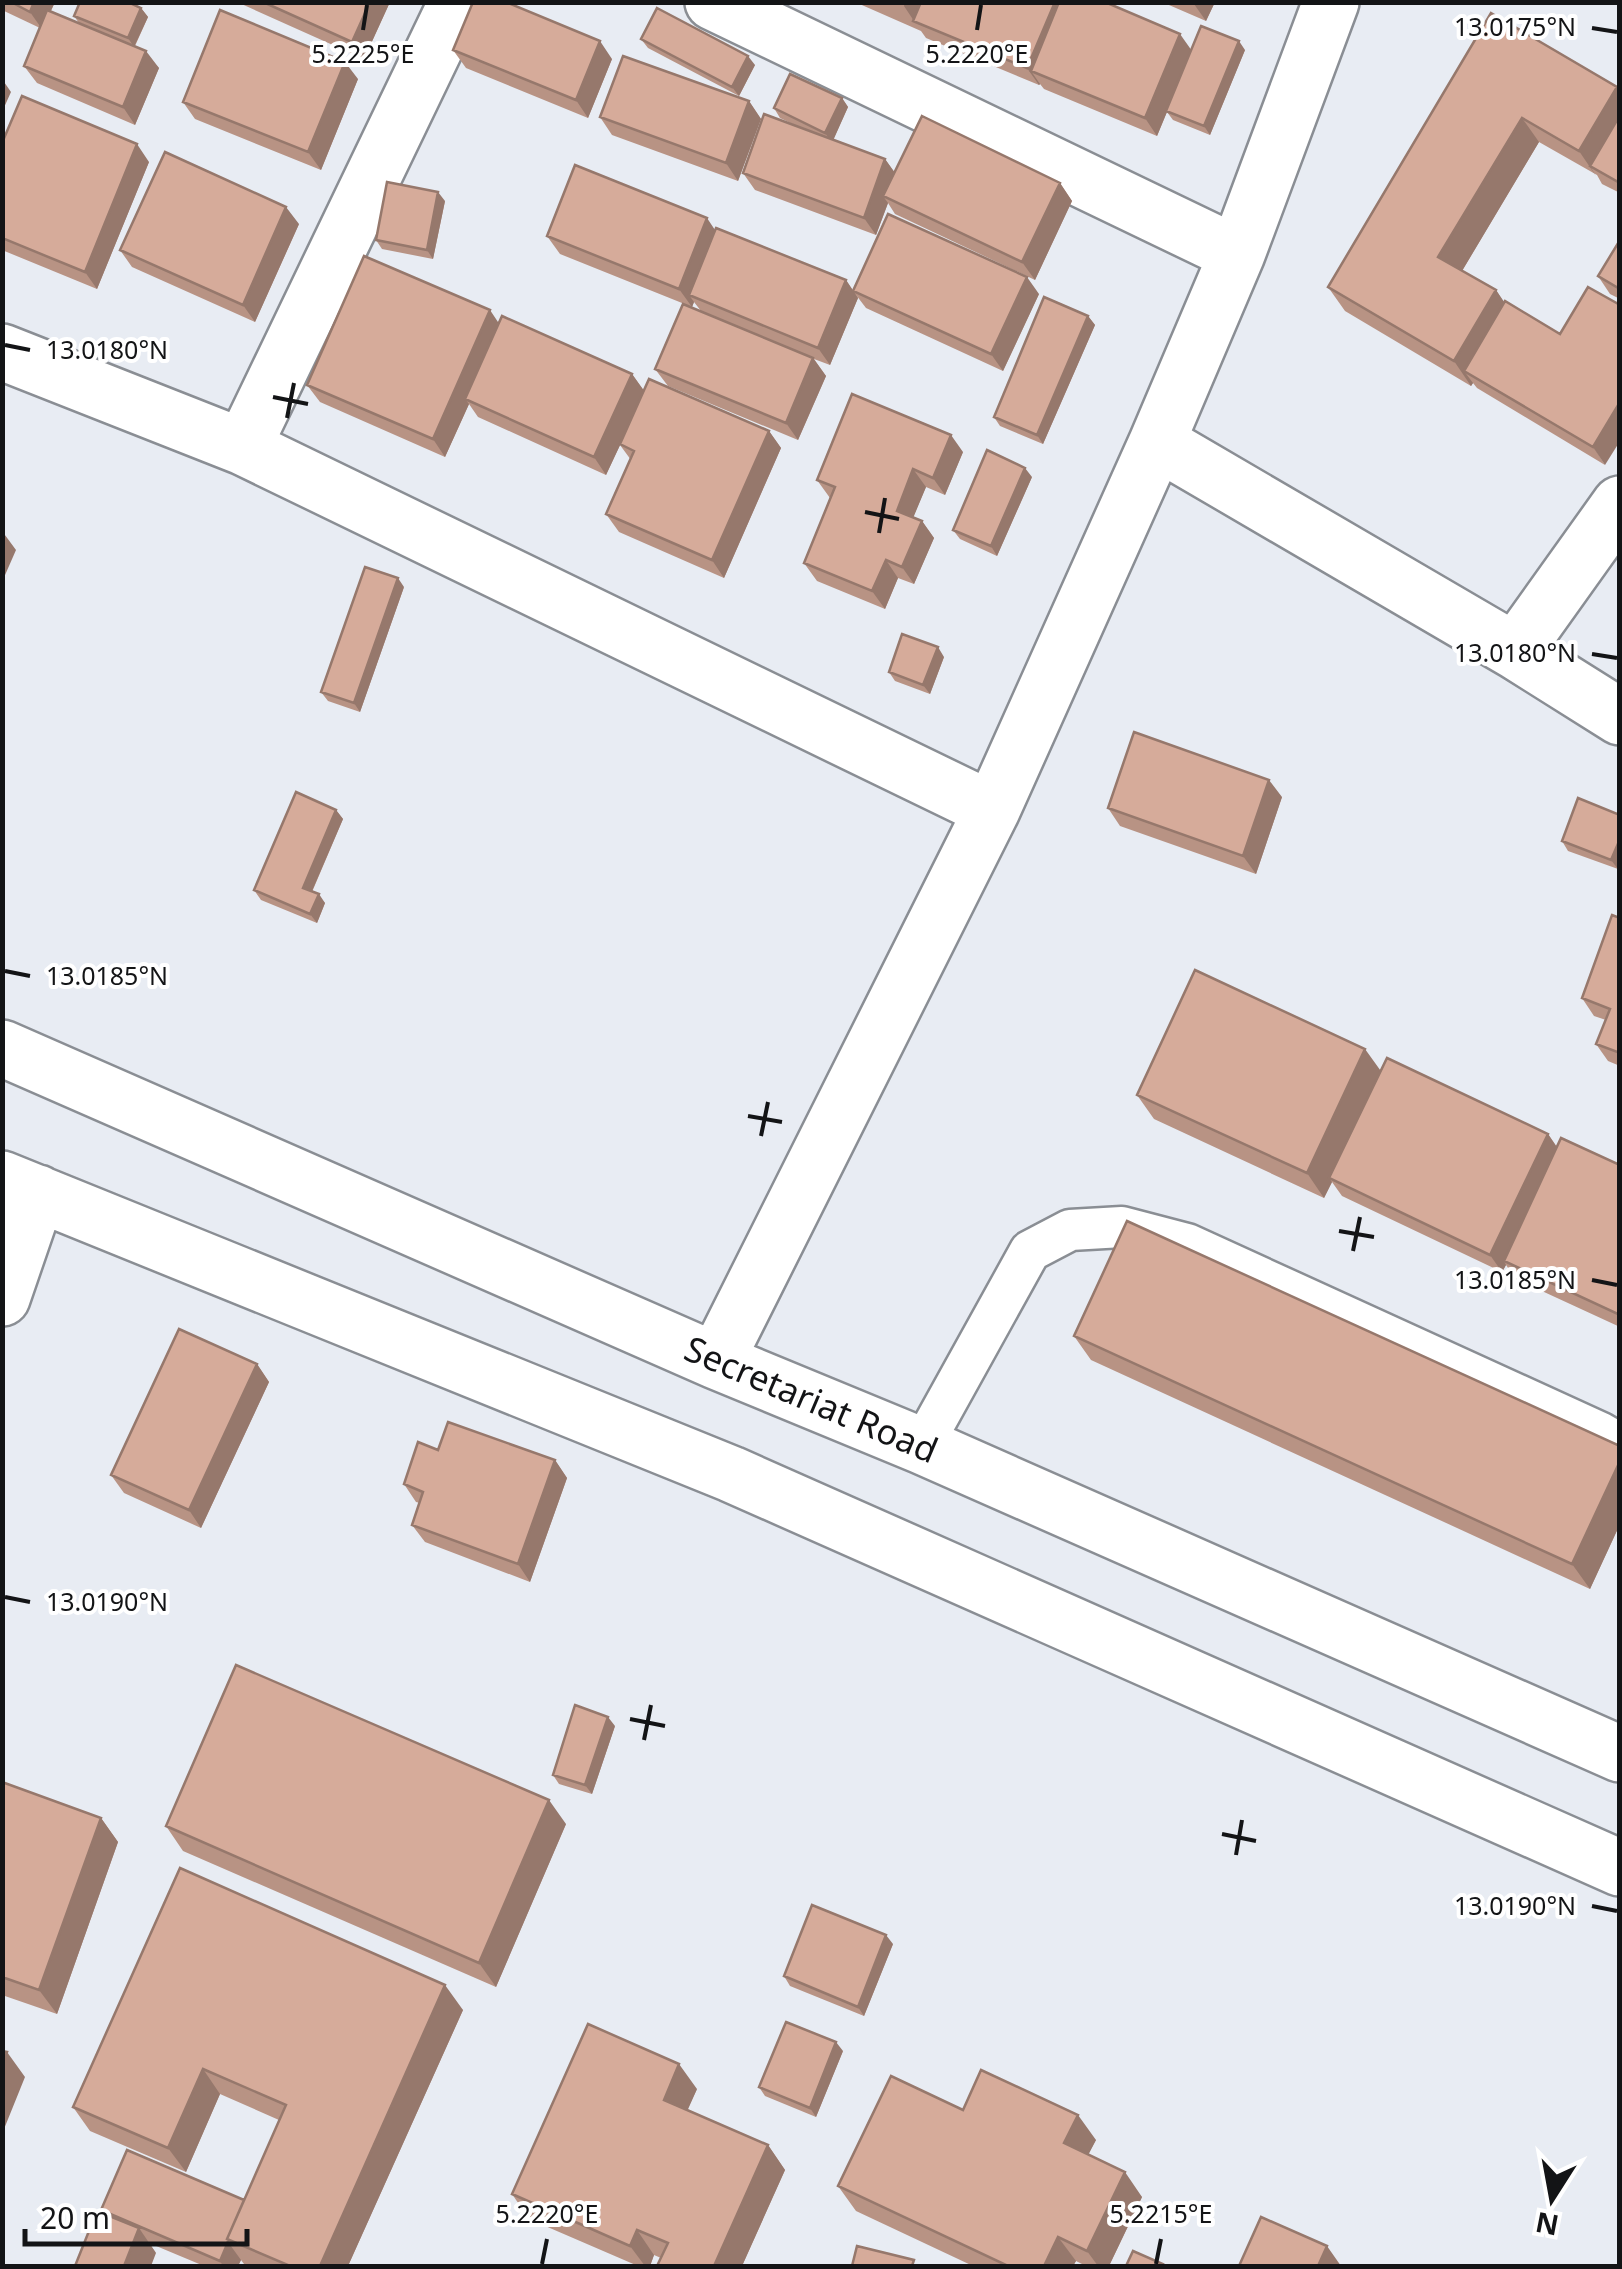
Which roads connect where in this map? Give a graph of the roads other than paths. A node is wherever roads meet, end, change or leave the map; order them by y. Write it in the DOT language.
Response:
graph roads {
  1 [pos="457,2"];
  2 [pos="713,2"];
  3 [pos="1331,2"];
  4 [pos="1238,254"];
  5 [pos="2,352"];
  6 [pos="1156,442"];
  7 [pos="244,446"];
  8 [pos="1620,504"];
  9 [pos="1515,651"];
  10 [pos="1620,718"];
  11 [pos="992,810"];
  12 [pos="2,1048"];
  13 [pos="20,1186"];
  14 [pos="2,1298"];
  15 [pos="716,1361"];
  16 [pos="1620,1444"];
  17 [pos="922,1446"];
  18 [pos="1620,1754"];
  19 [pos="1620,1868"];
  1 -- 7 [label="street"];
  2 -- 4 [label="street"];
  3 -- 4 [label="street"];
  4 -- 6 [label="street"];
  5 -- 7 [label="street"];
  6 -- 9 [label="street"];
  6 -- 11 [label="street"];
  7 -- 11 [label="street"];
  8 -- 9 [label="street"];
  9 -- 10 [label="street"];
  11 -- 15 [label="street"];
  12 -- 15 [label="street, Secretariat Road"];
  13 -- 14 [label="street"];
  13 -- 19 [label="street"];
  15 -- 17 [label="street, Secretariat Road"];
  16 -- 17 [label="lane"];
  17 -- 18 [label="street, Secretariat Road"];
}
